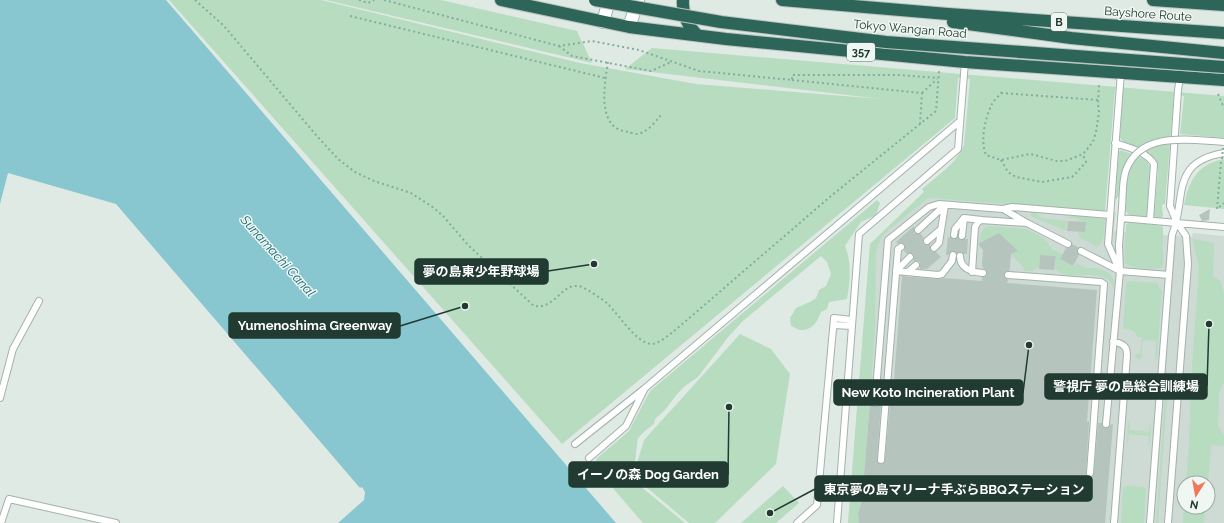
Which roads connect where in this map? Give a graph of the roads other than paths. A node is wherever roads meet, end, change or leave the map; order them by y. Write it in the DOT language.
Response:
graph roads {
  1 [pos="501,0"];
  2 [pos="595,0"];
  3 [pos="609,0"];
  4 [pos="638,0"];
  5 [pos="683,0"];
  6 [pos="782,0"];
  7 [pos="1153,0"];
  8 [pos="1224,5"];
  9 [pos="895,10"];
  10 [pos="603,22"];
  11 [pos="629,27"];
  12 [pos="1224,33"];
  13 [pos="697,35"];
  14 [pos="1224,52"];
  15 [pos="965,62"];
  16 [pos="1224,67"];
  17 [pos="1121,72"];
  18 [pos="1180,77"];
  19 [pos="1224,80"];
  20 [pos="960,121"];
  21 [pos="1224,142"];
  22 [pos="1115,143"];
  23 [pos="1223,156"];
  24 [pos="945,205"];
  25 [pos="1003,209"];
  26 [pos="1110,215"];
  27 [pos="964,218"];
  28 [pos="1121,218"];
  29 [pos="984,220"];
  30 [pos="1150,220"];
  31 [pos="1027,223"];
  32 [pos="1177,223"];
  33 [pos="1224,227"];
  34 [pos="941,229"];
  35 [pos="918,230"];
  36 [pos="954,235"];
  37 [pos="962,236"];
  38 [pos="927,241"];
  39 [pos="1068,244"];
  40 [pos="901,247"];
  41 [pos="934,248"];
  42 [pos="1081,251"];
  43 [pos="953,256"];
  44 [pos="960,256"];
  45 [pos="910,257"];
  46 [pos="916,265"];
  47 [pos="896,271"];
  48 [pos="1120,271"];
  49 [pos="908,272"];
  50 [pos="972,272"];
  51 [pos="983,273"];
  52 [pos="1008,275"];
  53 [pos="1169,275"];
  54 [pos="39,301"];
  55 [pos="852,320"];
  56 [pos="834,325"];
  57 [pos="852,326"];
  58 [pos="1113,341"];
  59 [pos="644,388"];
  60 [pos="0,398"];
  61 [pos="875,403"];
  62 [pos="1106,424"];
  63 [pos="575,444"];
  64 [pos="589,458"];
  65 [pos="882,460"];
  66 [pos="1090,473"];
  67 [pos="835,522"];
  68 [pos="1,523"];
  69 [pos="116,523"];
  70 [pos="797,523"];
  71 [pos="1114,523"];
  72 [pos="1150,523"];
  73 [pos="1168,523"];
  1 -- 10 [label="highway, 357"];
  2 -- 16 [label="highway, Tokyo Wangan Road / 357, bridge"];
  3 -- 10 [label="street"];
  4 -- 11 [label="street"];
  5 -- 13 [label="highway"];
  6 -- 9 [label="highway, Bayshore Route / B"];
  7 -- 8 [label="highway, Bayshore Route"];
  9 -- 12 [label="highway, Bayshore Route / B"];
  9 -- 14 [label="highway"];
  10 -- 11 [label="highway, 357"];
  11 -- 13 [label="highway, 357"];
  13 -- 15 [label="highway, 357"];
  15 -- 17 [label="highway, 357"];
  15 -- 20 [label="lane"];
  17 -- 18 [label="highway, 357"];
  17 -- 22 [label="lane"];
  18 -- 19 [label="highway, 357"];
  18 -- 32 [label="lane"];
  20 -- 55 [label="lane"];
  20 -- 59 [label="lane"];
  21 -- 28 [label="lane, bridge"];
  22 -- 26 [label="lane"];
  22 -- 30 [label="lane"];
  23 -- 32 [label="lane"];
  24 -- 25 [label="lane"];
  24 -- 34 [label="lane"];
  24 -- 35 [label="lane"];
  24 -- 61 [label="lane"];
  25 -- 26 [label="lane"];
  25 -- 31 [label="lane"];
  26 -- 48 [label="lane"];
  27 -- 29 [label="lane"];
  27 -- 36 [label="lane"];
  27 -- 37 [label="lane"];
  28 -- 30 [label="lane"];
  28 -- 48 [label="lane"];
  29 -- 31 [label="lane"];
  29 -- 50 [label="lane"];
  30 -- 32 [label="lane"];
  31 -- 39 [label="lane"];
  32 -- 33 [label="lane"];
  32 -- 53 [label="lane"];
  32 -- 73 [label="lane"];
  34 -- 38 [label="lane"];
  34 -- 41 [label="lane"];
  40 -- 47 [label="lane"];
  42 -- 48 [label="lane"];
  43 -- 49 [label="lane"];
  44 -- 50 [label="lane"];
  45 -- 47 [label="lane"];
  46 -- 49 [label="lane"];
  47 -- 49 [label="lane"];
  47 -- 65 [label="lane"];
  48 -- 53 [label="lane"];
  48 -- 58 [label="lane"];
  50 -- 51 [label="lane"];
  52 -- 66 [label="lane"];
  53 -- 72 [label="lane"];
  54 -- 60 [label="lane"];
  55 -- 56 [label="lane"];
  55 -- 57 [label="lane"];
  56 -- 57 [label="lane"];
  56 -- 70 [label="lane"];
  57 -- 67 [label="lane"];
  58 -- 62 [label="lane"];
  58 -- 71 [label="lane"];
  59 -- 63 [label="lane"];
  59 -- 64 [label="lane"];
  68 -- 69 [label="lane"];
}
